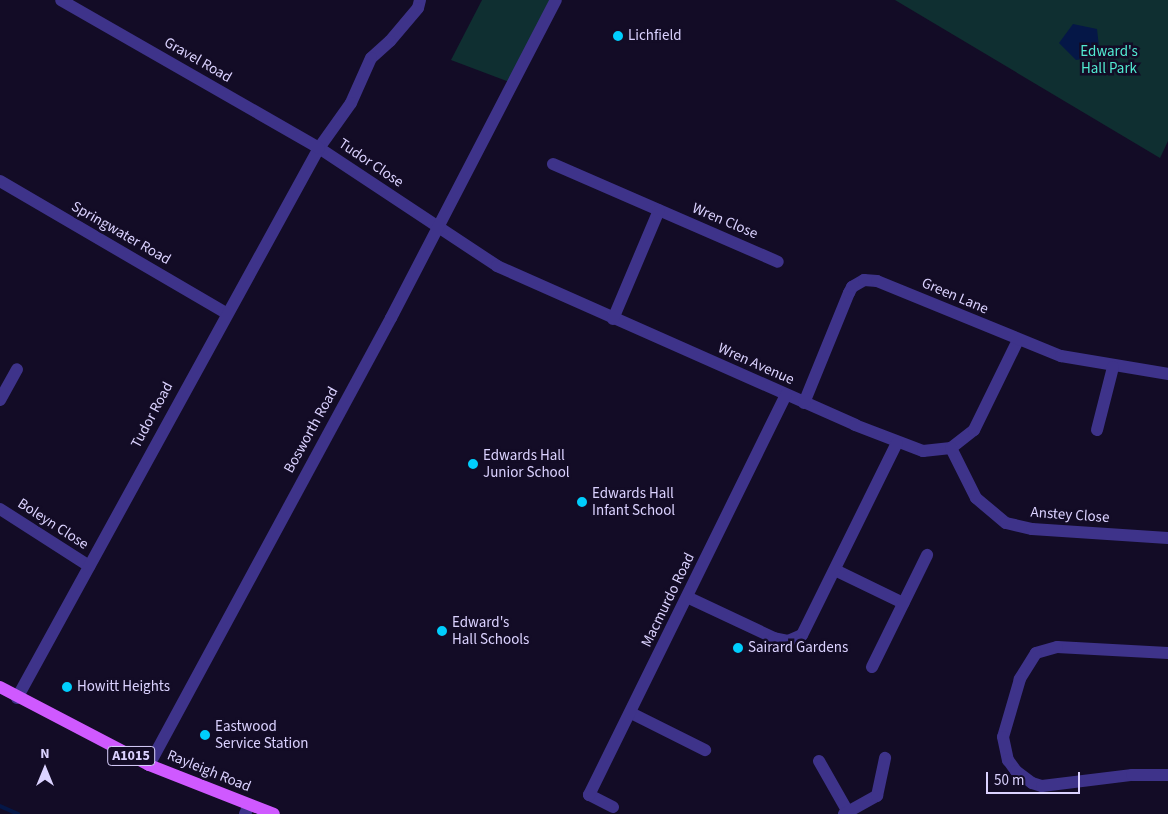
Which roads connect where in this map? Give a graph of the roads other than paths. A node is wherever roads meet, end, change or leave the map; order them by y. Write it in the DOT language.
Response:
graph roads {
  1 [pos="61,0"];
  2 [pos="420,0"];
  3 [pos="556,0"];
  4 [pos="319,148"];
  5 [pos="553,164"];
  6 [pos="0,181"];
  7 [pos="659,210"];
  8 [pos="439,228"];
  9 [pos="778,262"];
  10 [pos="226,313"];
  11 [pos="613,318"];
  12 [pos="1018,340"];
  13 [pos="1113,367"];
  14 [pos="17,369"];
  15 [pos="1168,374"];
  16 [pos="786,395"];
  17 [pos="0,400"];
  18 [pos="804,403"];
  19 [pos="1096,430"];
  20 [pos="896,443"];
  21 [pos="951,448"];
  22 [pos="0,509"];
  23 [pos="1168,538"];
  24 [pos="927,555"];
  25 [pos="89,566"];
  26 [pos="835,570"];
  27 [pos="687,597"];
  28 [pos="903,603"];
  29 [pos="1168,653"];
  30 [pos="872,667"];
  31 [pos="0,687"];
  32 [pos="17,698"];
  33 [pos="631,713"];
  34 [pos="705,750"];
  35 [pos="885,758"];
  36 [pos="819,761"];
  37 [pos="149,765"];
  38 [pos="1168,775"];
  39 [pos="613,807"];
  40 [pos="247,809"];
  41 [pos="864,810"];
  42 [pos="846,813"];
  43 [pos="274,814"];
  1 -- 4 [label="street, Gravel Road"];
  2 -- 4 [label="street, Tudor Close"];
  3 -- 8 [label="street, Bosworth Road"];
  4 -- 8 [label="street, Tudor Close"];
  4 -- 10 [label="street, Tudor Road"];
  5 -- 7 [label="street, Wren Close"];
  6 -- 10 [label="street, Springwater Road"];
  7 -- 9 [label="street, Wren Close"];
  7 -- 11 [label="street"];
  8 -- 11 [label="street, Wren Avenue"];
  8 -- 37 [label="street, Bosworth Road"];
  10 -- 25 [label="street, Tudor Road"];
  11 -- 16 [label="street, Wren Avenue"];
  12 -- 13 [label="street, Green Lane"];
  12 -- 18 [label="street, Green Lane"];
  12 -- 21 [label="street"];
  13 -- 15 [label="street, Green Lane"];
  13 -- 19 [label="street"];
  14 -- 17 [label="street"];
  16 -- 18 [label="street, Wren Avenue"];
  16 -- 27 [label="street, Macmurdo Road"];
  18 -- 20 [label="street, Wren Avenue"];
  20 -- 21 [label="street, Wren Avenue"];
  20 -- 26 [label="street"];
  21 -- 23 [label="street, Anstey Close"];
  22 -- 25 [label="street, Boleyn Close"];
  24 -- 28 [label="street"];
  25 -- 32 [label="street, Tudor Road"];
  26 -- 27 [label="street"];
  26 -- 28 [label="street"];
  27 -- 33 [label="street, Macmurdo Road"];
  28 -- 30 [label="street"];
  29 -- 38 [label="street"];
  31 -- 32 [label="main road, Rayleigh Road / A1015"];
  32 -- 37 [label="main road, Rayleigh Road / A1015"];
  33 -- 34 [label="street"];
  33 -- 39 [label="street, Macmurdo Road"];
  35 -- 41 [label="street"];
  36 -- 42 [label="street"];
  37 -- 40 [label="main road, Rayleigh Road / A1015"];
  40 -- 43 [label="main road, Rayleigh Road / A1015"];
  41 -- 42 [label="street"];
}
